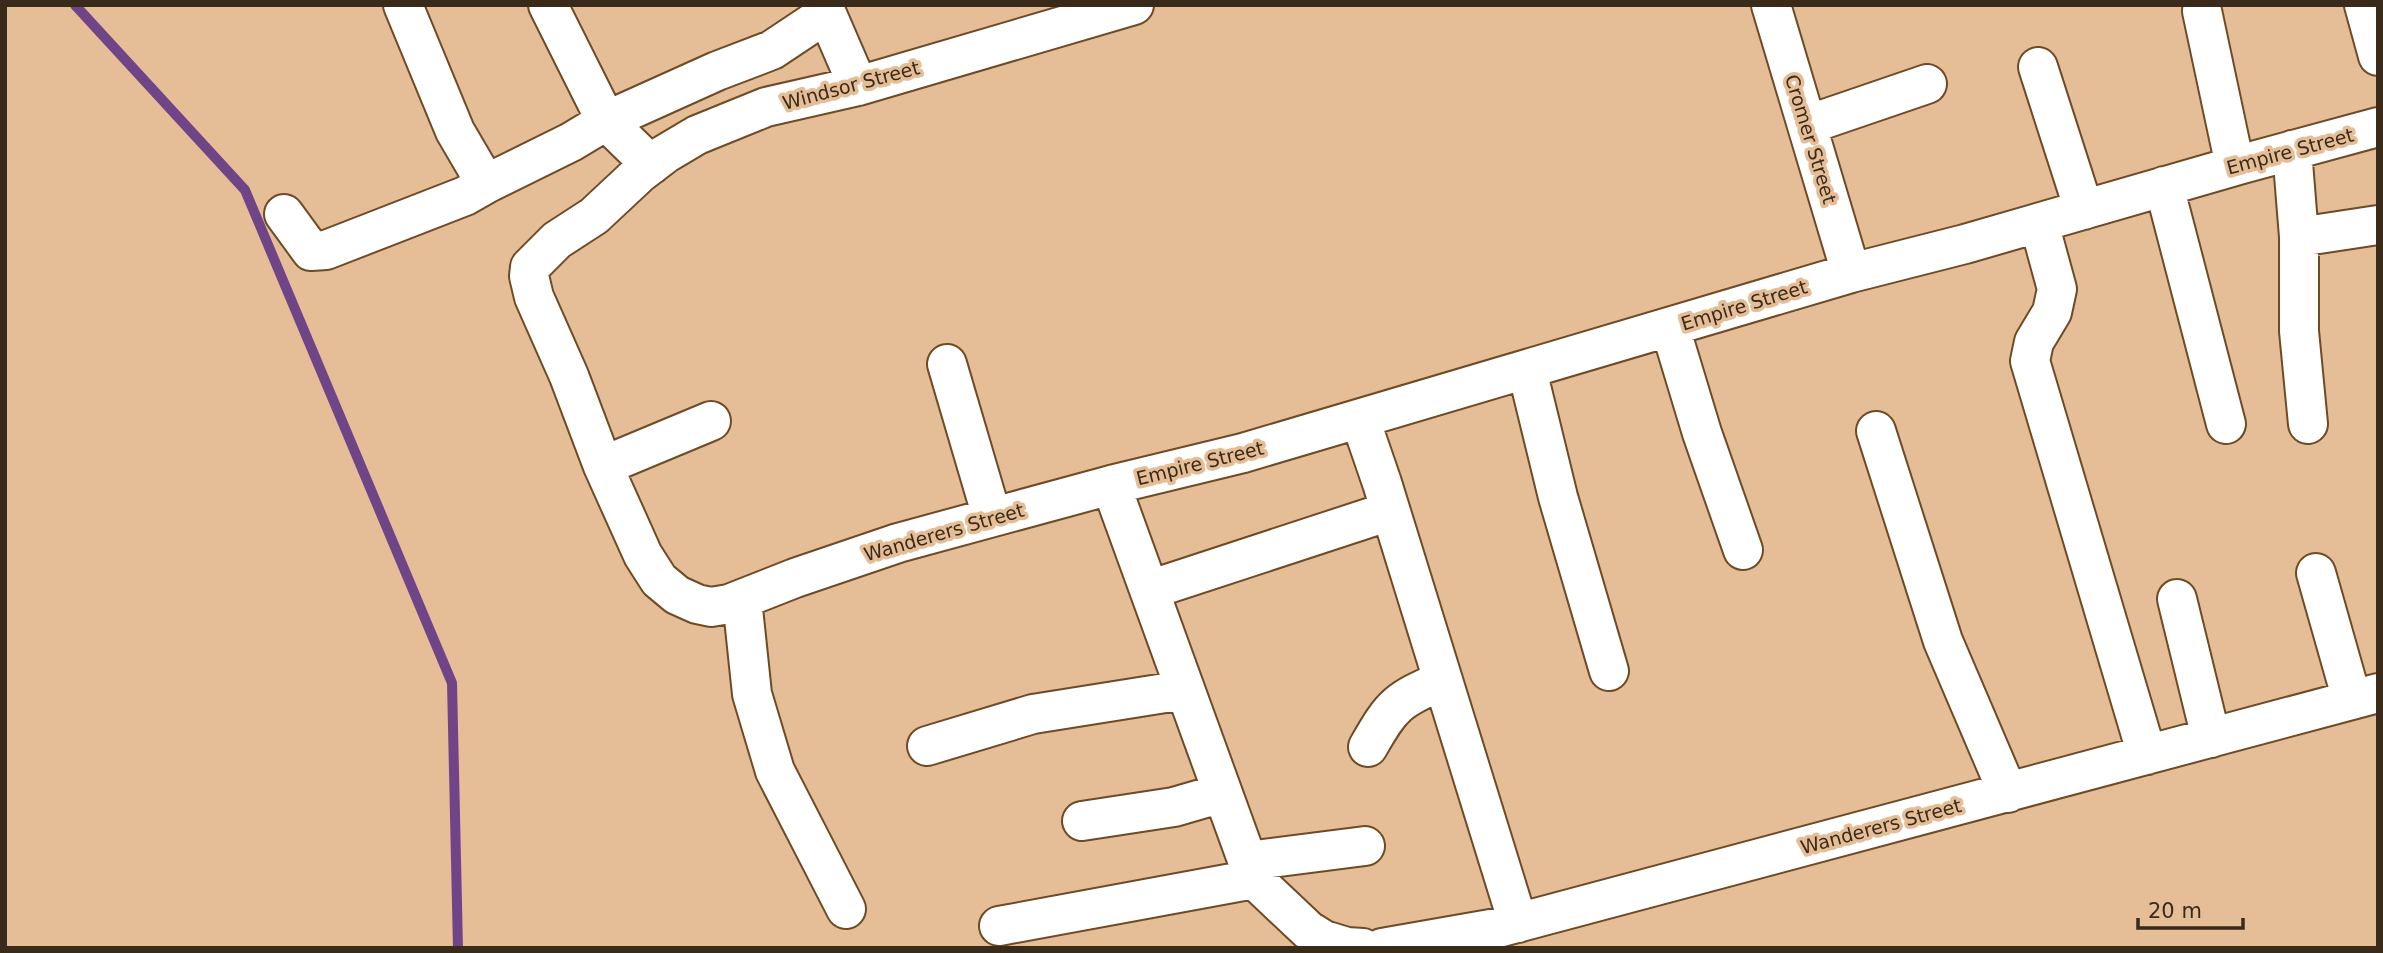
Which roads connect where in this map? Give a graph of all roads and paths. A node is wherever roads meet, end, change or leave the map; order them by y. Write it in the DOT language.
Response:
graph roads {
  1 [pos="403,5"];
  2 [pos="548,5"];
  3 [pos="1134,5"];
  4 [pos="1771,5"];
  5 [pos="2364,5"];
  6 [pos="824,10"];
  7 [pos="2202,11"];
  8 [pos="2378,56"];
  9 [pos="2038,67"];
  10 [pos="1927,84"];
  11 [pos="858,86"];
  12 [pos="606,121"];
  13 [pos="1807,125"];
  14 [pos="2378,127"];
  15 [pos="2292,150"];
  16 [pos="651,165"];
  17 [pos="2235,166"];
  18 [pos="486,184"];
  19 [pos="2164,186"];
  20 [pos="2084,210"];
  21 [pos="284,214"];
  22 [pos="594,216"];
  23 [pos="2039,223"];
  24 [pos="2378,225"];
  25 [pos="2299,237"];
  26 [pos="1851,273"];
  27 [pos="1670,327"];
  28 [pos="947,364"];
  29 [pos="1527,370"];
  30 [pos="1360,419"];
  31 [pos="711,421"];
  32 [pos="2225,424"];
  33 [pos="2308,424"];
  34 [pos="1876,431"];
  35 [pos="603,466"];
  36 [pos="1111,485"];
  37 [pos="1390,511"];
  38 [pos="992,517"];
  39 [pos="1743,550"];
  40 [pos="2316,573"];
  41 [pos="1149,590"];
  42 [pos="741,599"];
  43 [pos="2177,599"];
  44 [pos="1609,671"];
  45 [pos="1443,680"];
  46 [pos="1184,690"];
  47 [pos="2365,697"];
  48 [pos="2211,738"];
  49 [pos="928,746"];
  50 [pos="1368,747"];
  51 [pos="2147,755"];
  52 [pos="1222,793"];
  53 [pos="2008,793"];
  54 [pos="1082,821"];
  55 [pos="1365,846"];
  56 [pos="1251,870"];
  57 [pos="846,909"];
  58 [pos="1518,923"];
  59 [pos="999,926"];
  60 [pos="1363,948"];
  61 [pos="1382,948"];
  1 -- 18 [label="street"];
  2 -- 12 [label="street"];
  3 -- 11 [label="street, Windsor Street"];
  4 -- 13 [label="street, Cromer Street"];
  5 -- 8 [label="street"];
  6 -- 11 [label="street"];
  6 -- 12 [label="street"];
  7 -- 17 [label="street"];
  9 -- 20 [label="street"];
  10 -- 13 [label="street"];
  11 -- 16 [label="street, Windsor Street"];
  12 -- 16 [label="street"];
  12 -- 18 [label="street"];
  13 -- 26 [label="street, Cromer Street"];
  14 -- 15 [label="street, Empire Street"];
  15 -- 17 [label="street, Empire Street"];
  15 -- 25 [label="street"];
  16 -- 22 [label="street, Windsor Street"];
  17 -- 19 [label="street, Empire Street"];
  18 -- 21 [label="street"];
  19 -- 20 [label="street, Empire Street"];
  19 -- 32 [label="street"];
  20 -- 23 [label="street, Empire Street"];
  22 -- 35 [label="street, Wanderers Street"];
  23 -- 26 [label="street, Empire Street"];
  23 -- 51 [label="street"];
  24 -- 25 [label="street"];
  25 -- 33 [label="street"];
  26 -- 27 [label="street, Empire Street"];
  27 -- 29 [label="street, Empire Street"];
  27 -- 39 [label="street"];
  28 -- 38 [label="street"];
  29 -- 30 [label="street, Empire Street"];
  29 -- 44 [label="street"];
  30 -- 36 [label="street, Empire Street"];
  30 -- 37 [label="street"];
  31 -- 35 [label="street"];
  34 -- 53 [label="street"];
  35 -- 42 [label="street, Wanderers Street"];
  36 -- 38 [label="street, Wanderers Street"];
  36 -- 41 [label="street"];
  37 -- 41 [label="street"];
  37 -- 45 [label="street"];
  38 -- 42 [label="street, Wanderers Street"];
  40 -- 47 [label="street"];
  41 -- 46 [label="street"];
  42 -- 57 [label="street"];
  43 -- 48 [label="street"];
  45 -- 50 [label="street"];
  45 -- 58 [label="street"];
  46 -- 49 [label="street"];
  46 -- 52 [label="street"];
  47 -- 48 [label="street, Wanderers Street"];
  48 -- 51 [label="street, Wanderers Street"];
  51 -- 53 [label="street, Wanderers Street"];
  52 -- 54 [label="street"];
  52 -- 56 [label="street"];
  53 -- 58 [label="street, Wanderers Street"];
  55 -- 56 [label="street"];
  56 -- 59 [label="street"];
  56 -- 60 [label="street"];
  58 -- 61 [label="street, Wanderers Street"];
}
